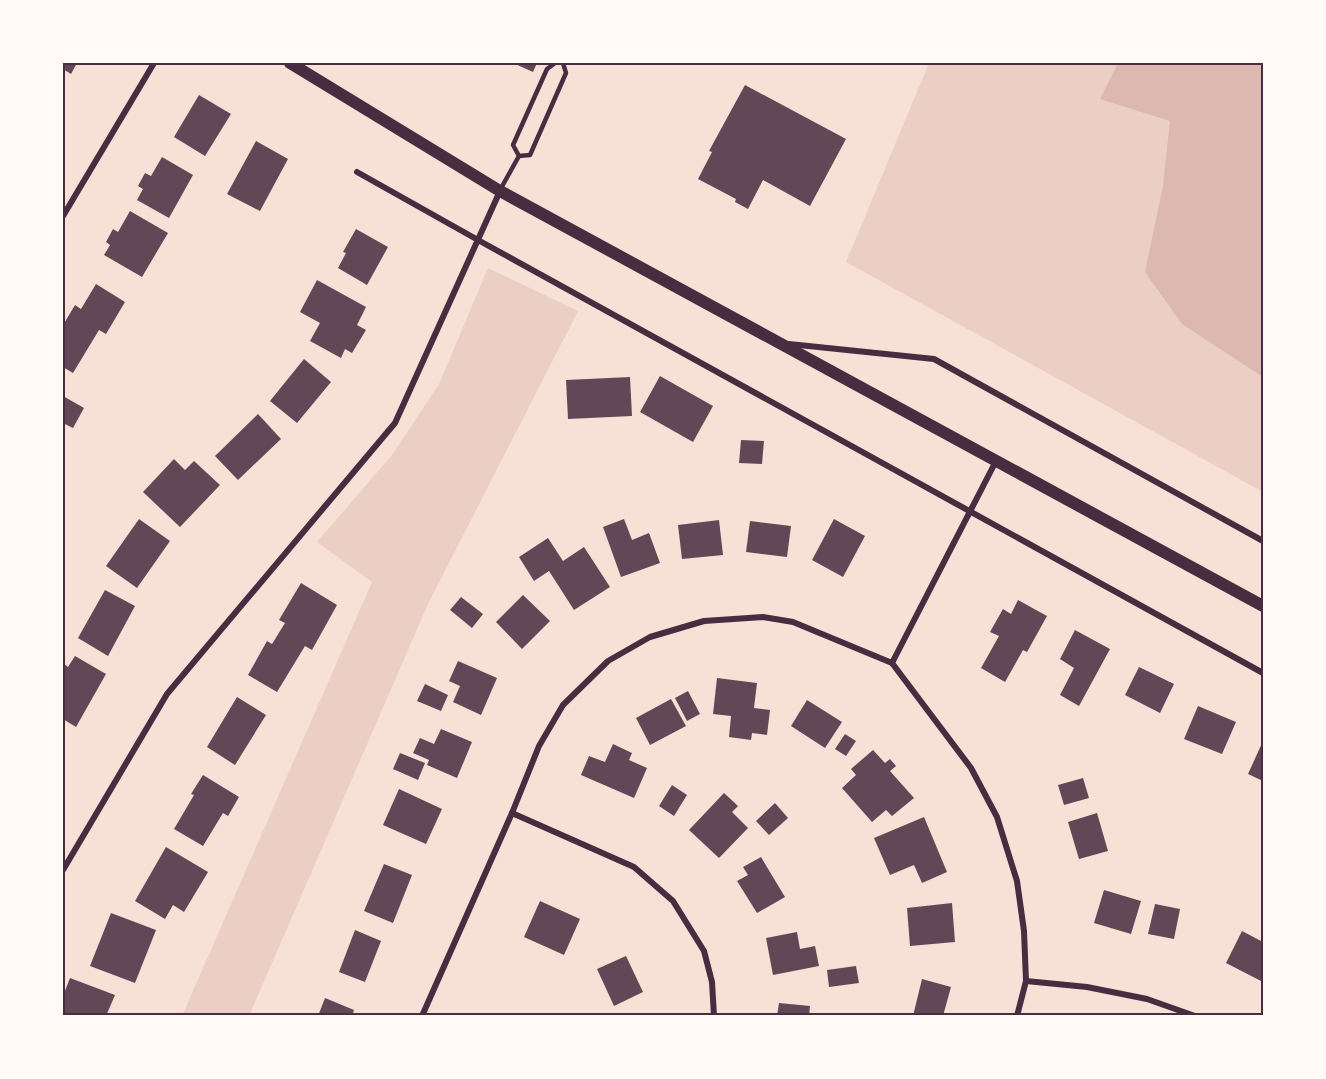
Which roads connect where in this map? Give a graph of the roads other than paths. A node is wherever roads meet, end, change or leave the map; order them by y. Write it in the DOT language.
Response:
graph roads {
  1 [pos="154,63"];
  2 [pos="290,63"];
  3 [pos="555,63"];
  4 [pos="563,63"];
  5 [pos="519,156"];
  6 [pos="357,171"];
  7 [pos="500,190"];
  8 [pos="63,216"];
  9 [pos="478,240"];
  10 [pos="781,344"];
  11 [pos="996,460"];
  12 [pos="971,511"];
  13 [pos="1263,541"];
  14 [pos="1263,606"];
  15 [pos="892,663"];
  16 [pos="1263,673"];
  17 [pos="512,813"];
  18 [pos="63,870"];
  19 [pos="1026,981"];
  20 [pos="422,1016"];
  21 [pos="714,1016"];
  22 [pos="1017,1016"];
  23 [pos="1195,1016"];
  1 -- 8 [label="street"];
  2 -- 7 [label="main road"];
  3 -- 5 [label="lane"];
  4 -- 5 [label="lane"];
  5 -- 7 [label="lane"];
  6 -- 9 [label="street"];
  7 -- 9 [label="street"];
  7 -- 10 [label="main road"];
  9 -- 12 [label="street"];
  9 -- 18 [label="street"];
  10 -- 11 [label="main road"];
  10 -- 13 [label="street"];
  11 -- 12 [label="street"];
  11 -- 14 [label="main road"];
  12 -- 15 [label="street"];
  12 -- 16 [label="street"];
  15 -- 17 [label="street"];
  15 -- 19 [label="street"];
  17 -- 20 [label="street"];
  17 -- 21 [label="street"];
  19 -- 22 [label="street"];
  19 -- 23 [label="street"];
}
